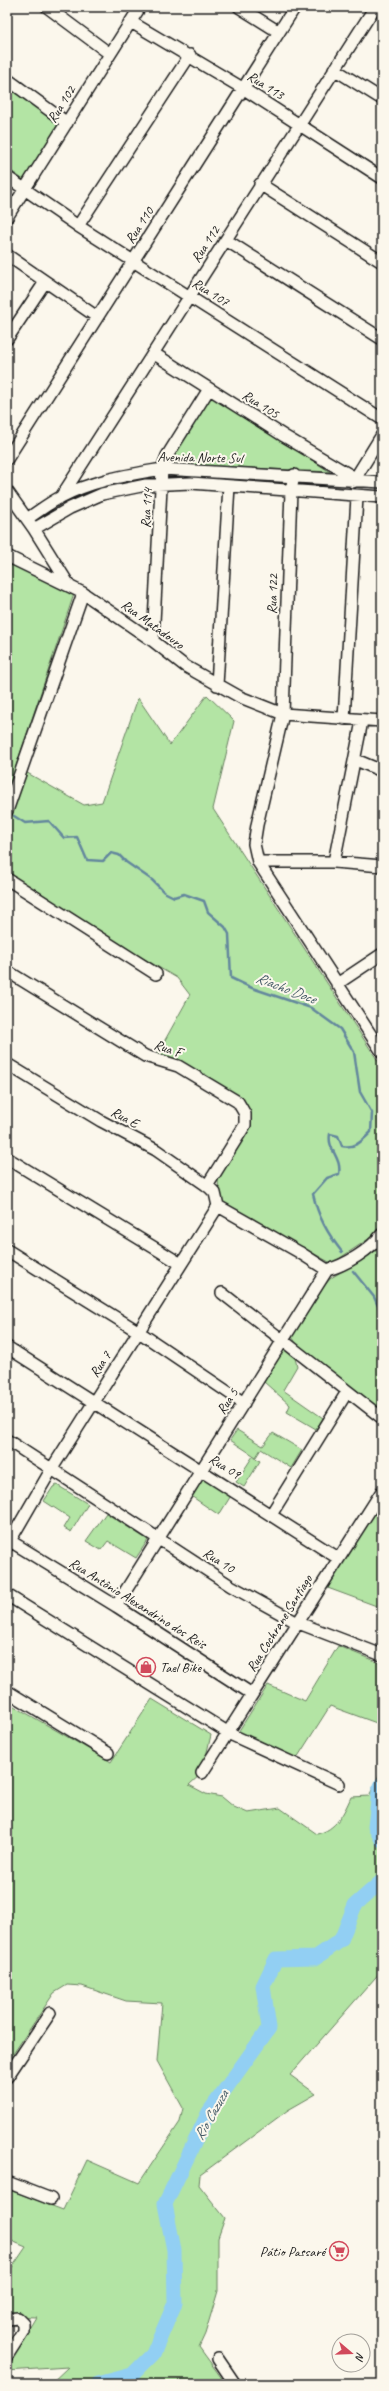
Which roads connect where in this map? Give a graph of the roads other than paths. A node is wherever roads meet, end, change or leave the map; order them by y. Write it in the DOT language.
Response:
graph roads {
  1 [pos="47,7"];
  2 [pos="140,7"];
  3 [pos="240,7"];
  4 [pos="295,7"];
  5 [pos="375,7"];
  6 [pos="131,22"];
  7 [pos="279,32"];
  8 [pos="110,54"];
  9 [pos="190,55"];
  10 [pos="334,69"];
  11 [pos="7,79"];
  12 [pos="244,89"];
  13 [pos="382,99"];
  14 [pos="67,123"];
  15 [pos="299,124"];
  16 [pos="7,177"];
  17 [pos="382,178"];
  18 [pos="260,184"];
  19 [pos="25,189"];
  20 [pos="7,217"];
  21 [pos="78,226"];
  22 [pos="226,240"];
  23 [pos="7,256"];
  24 [pos="134,261"];
  25 [pos="382,262"];
  26 [pos="44,282"];
  27 [pos="190,296"];
  28 [pos="97,316"];
  29 [pos="7,339"];
  30 [pos="382,339"];
  31 [pos="153,353"];
  32 [pos="209,389"];
  33 [pos="382,419"];
  34 [pos="382,435"];
  35 [pos="7,459"];
  36 [pos="162,469"];
  37 [pos="294,476"];
  38 [pos="354,480"];
  39 [pos="382,482"];
  40 [pos="163,484"];
  41 [pos="229,486"];
  42 [pos="7,491"];
  43 [pos="291,491"];
  44 [pos="61,497"];
  45 [pos="357,497"];
  46 [pos="382,497"];
  47 [pos="27,519"];
  48 [pos="34,529"];
  49 [pos="7,556"];
  50 [pos="70,586"];
  51 [pos="82,593"];
  52 [pos="153,641"];
  53 [pos="216,685"];
  54 [pos="283,714"];
  55 [pos="344,719"];
  56 [pos="382,720"];
  57 [pos="362,721"];
  58 [pos="356,760"];
  59 [pos="382,772"];
  60 [pos="7,811"];
  61 [pos="258,862"];
  62 [pos="334,862"];
  63 [pos="382,866"];
  64 [pos="7,879"];
  65 [pos="382,954"];
  66 [pos="7,971"];
  67 [pos="156,974"];
  68 [pos="337,984"];
  69 [pos="382,1052"];
  70 [pos="7,1064"];
  71 [pos="7,1158"];
  72 [pos="207,1186"];
  73 [pos="218,1206"];
  74 [pos="382,1234"];
  75 [pos="7,1250"];
  76 [pos="181,1264"];
  77 [pos="327,1270"];
  78 [pos="222,1293"];
  79 [pos="139,1332"];
  80 [pos="284,1340"];
  81 [pos="7,1347"];
  82 [pos="347,1392"];
  83 [pos="94,1401"];
  84 [pos="244,1403"];
  85 [pos="382,1418"];
  86 [pos="7,1440"];
  87 [pos="201,1469"];
  88 [pos="51,1470"];
  89 [pos="382,1491"];
  90 [pos="272,1513"];
  91 [pos="158,1539"];
  92 [pos="8,1542"];
  93 [pos="338,1558"];
  94 [pos="7,1594"];
  95 [pos="116,1606"];
  96 [pos="296,1622"];
  97 [pos="382,1655"];
  98 [pos="7,1691"];
  99 [pos="252,1694"];
  100 [pos="227,1732"];
  101 [pos="108,1753"];
  102 [pos="202,1773"];
  103 [pos="339,1784"];
  104 [pos="50,2014"];
  105 [pos="7,2077"];
  106 [pos="7,2182"];
  107 [pos="51,2199"];
  108 [pos="7,2319"];
  109 [pos="7,2356"];
  110 [pos="218,2359"];
  111 [pos="235,2384"];
  1 -- 8 [label="street"];
  2 -- 6 [label="street, Rua 102"];
  3 -- 7 [label="street"];
  4 -- 7 [label="street, Rua 110"];
  5 -- 10 [label="street, Rua 112"];
  6 -- 8 [label="street, Rua 102"];
  6 -- 9 [label="street, Rua 113"];
  7 -- 12 [label="street, Rua 110"];
  8 -- 14 [label="street, Rua 102"];
  9 -- 12 [label="street, Rua 113"];
  9 -- 21 [label="street"];
  10 -- 13 [label="street"];
  10 -- 15 [label="street, Rua 112"];
  11 -- 14 [label="street"];
  12 -- 15 [label="street, Rua 113"];
  12 -- 24 [label="street, Rua 110"];
  14 -- 19 [label="street, Rua 102"];
  15 -- 17 [label="street, Rua 113"];
  15 -- 18 [label="street, Rua 112"];
  16 -- 19 [label="street, Rua 107"];
  18 -- 22 [label="street, Rua 112"];
  18 -- 25 [label="street"];
  19 -- 20 [label="street, Rua 102"];
  19 -- 21 [label="street, Rua 107"];
  21 -- 24 [label="street, Rua 107"];
  22 -- 27 [label="street, Rua 112"];
  22 -- 30 [label="street"];
  23 -- 26 [label="street"];
  24 -- 27 [label="street, Rua 107"];
  24 -- 28 [label="street, Rua 110"];
  26 -- 28 [label="street"];
  26 -- 29 [label="street"];
  27 -- 31 [label="street, Rua 112"];
  27 -- 33 [label="street, Rua 107"];
  28 -- 35 [label="street, Rua 110"];
  31 -- 32 [label="street, Rua 105"];
  31 -- 44 [label="street, Rua 112"];
  32 -- 36 [label="street, Rua 114"];
  32 -- 38 [label="street, Rua 105"];
  34 -- 38 [label="street"];
  36 -- 37 [label="street, Avenida Norte Sul"];
  36 -- 40 [label="street, Rua 114"];
  36 -- 44 [label="street, Avenida Norte Sul"];
  37 -- 38 [label="street, Avenida Norte Sul"];
  37 -- 43 [label="street, Rua 122"];
  38 -- 39 [label="street, Avenida Norte Sul"];
  40 -- 41 [label="street, Avenida Norte Sul"];
  40 -- 48 [label="street, Avenida Norte Sul"];
  40 -- 52 [label="street, Rua 114"];
  41 -- 43 [label="street, Avenida Norte Sul"];
  41 -- 53 [label="street"];
  42 -- 47 [label="street"];
  43 -- 45 [label="street, Avenida Norte Sul"];
  43 -- 54 [label="street, Rua 122"];
  44 -- 47 [label="street, Avenida Norte Sul"];
  45 -- 46 [label="street, Avenida Norte Sul"];
  45 -- 55 [label="street"];
  47 -- 48 [label="street"];
  48 -- 50 [label="street"];
  49 -- 50 [label="street, Rua Matadouro"];
  50 -- 51 [label="street, Rua Matadouro"];
  51 -- 52 [label="street, Rua Matadouro"];
  51 -- 60 [label="street"];
  52 -- 53 [label="street, Rua Matadouro"];
  53 -- 54 [label="street, Rua Matadouro"];
  54 -- 55 [label="street, Rua Matadouro"];
  54 -- 61 [label="street, Rua 122"];
  55 -- 57 [label="street, Rua Matadouro"];
  56 -- 57 [label="street, Rua Matadouro"];
  57 -- 58 [label="street"];
  58 -- 59 [label="street"];
  58 -- 62 [label="street"];
  61 -- 62 [label="street"];
  61 -- 68 [label="street"];
  62 -- 63 [label="street"];
  64 -- 67 [label="street"];
  65 -- 68 [label="street"];
  66 -- 72 [label="street, Rua F"];
  68 -- 69 [label="street"];
  70 -- 72 [label="street, Rua E"];
  71 -- 76 [label="street"];
  72 -- 73 [label="street, Rua E"];
  73 -- 76 [label="street, Rua 7"];
  73 -- 77 [label="street"];
  74 -- 77 [label="street"];
  75 -- 79 [label="street"];
  76 -- 79 [label="street, Rua 7"];
  77 -- 80 [label="street, Rua 5"];
  78 -- 80 [label="street"];
  79 -- 83 [label="street, Rua 7"];
  79 -- 84 [label="street"];
  80 -- 82 [label="street"];
  80 -- 84 [label="street, Rua 5"];
  81 -- 83 [label="street, Rua 09"];
  82 -- 85 [label="street"];
  82 -- 90 [label="street"];
  83 -- 87 [label="street, Rua 09"];
  83 -- 88 [label="street, Rua 7"];
  84 -- 87 [label="street, Rua 5"];
  86 -- 88 [label="street, Rua 10"];
  87 -- 90 [label="street, Rua 09"];
  87 -- 91 [label="street, Rua 5"];
  88 -- 91 [label="street, Rua 10"];
  88 -- 92 [label="street, Rua 7"];
  89 -- 93 [label="street, Rua Cochrane Santiago"];
  90 -- 93 [label="street, Rua 09"];
  91 -- 95 [label="street, Rua 5"];
  91 -- 96 [label="street, Rua 10"];
  92 -- 95 [label="street, Rua Antônio Alexandrino dos Reis"];
  93 -- 96 [label="street, Rua Cochrane Santiago"];
  94 -- 100 [label="street"];
  95 -- 99 [label="street, Rua Antônio Alexandrino dos Reis"];
  96 -- 97 [label="street, Rua 10"];
  96 -- 99 [label="street, Rua Cochrane Santiago"];
  98 -- 101 [label="street"];
  99 -- 100 [label="street, Rua Cochrane Santiago"];
  100 -- 102 [label="street, Rua Cochrane Santiago"];
  100 -- 103 [label="street"];
  104 -- 105 [label="street"];
  106 -- 107 [label="street"];
  108 -- 109 [label="street"];
  110 -- 111 [label="street"];
}
